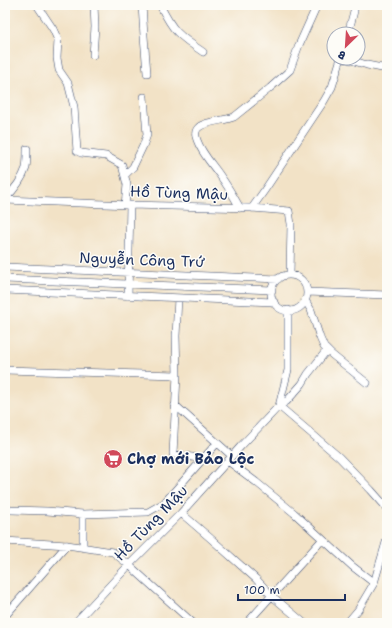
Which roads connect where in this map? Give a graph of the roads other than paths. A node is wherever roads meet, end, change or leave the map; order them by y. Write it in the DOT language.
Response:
graph roads {
  1 [pos="37,5"];
  2 [pos="94,5"];
  3 [pos="142,5"];
  4 [pos="160,5"];
  5 [pos="317,5"];
  6 [pos="354,11"];
  7 [pos="350,26"];
  8 [pos="203,52"];
  9 [pos="93,55"];
  10 [pos="366,65"];
  11 [pos="340,66"];
  12 [pos="387,69"];
  13 [pos="147,74"];
  14 [pos="144,97"];
  15 [pos="27,149"];
  16 [pos="125,175"];
  17 [pos="5,200"];
  18 [pos="127,205"];
  19 [pos="240,208"];
  20 [pos="252,208"];
  21 [pos="5,267"];
  22 [pos="128,272"];
  23 [pos="290,275"];
  24 [pos="5,279"];
  25 [pos="278,279"];
  26 [pos="128,284"];
  27 [pos="5,290"];
  28 [pos="272,290"];
  29 [pos="307,292"];
  30 [pos="387,295"];
  31 [pos="128,296"];
  32 [pos="178,298"];
  33 [pos="305,300"];
  34 [pos="274,302"];
  35 [pos="288,310"];
  36 [pos="327,350"];
  37 [pos="5,370"];
  38 [pos="177,375"];
  39 [pos="367,383"];
  40 [pos="175,405"];
  41 [pos="279,406"];
  42 [pos="217,443"];
  43 [pos="204,458"];
  44 [pos="230,459"];
  45 [pos="387,508"];
  46 [pos="5,509"];
  47 [pos="181,513"];
  48 [pos="83,514"];
  49 [pos="387,539"];
  50 [pos="322,540"];
  51 [pos="5,541"];
  52 [pos="68,545"];
  53 [pos="84,547"];
  54 [pos="128,565"];
  55 [pos="374,583"];
  56 [pos="272,596"];
  57 [pos="5,616"];
  58 [pos="78,622"];
  59 [pos="193,623"];
  60 [pos="247,623"];
  61 [pos="304,623"];
  62 [pos="347,623"];
  1 -- 16 [label="street"];
  2 -- 9 [label="street"];
  3 -- 13 [label="street"];
  4 -- 8 [label="street"];
  5 -- 19 [label="street"];
  6 -- 7 [label="street"];
  10 -- 12 [label="street"];
  11 -- 20 [label="street"];
  14 -- 16 [label="street"];
  15 -- 17 [label="street"];
  16 -- 18 [label="street"];
  17 -- 18 [label="street, Hồ Tùng Mậu"];
  18 -- 19 [label="street, Hồ Tùng Mậu"];
  18 -- 22 [label="street"];
  19 -- 20 [label="street, Hồ Tùng Mậu"];
  20 -- 23 [label="street, Hồ Tùng Mậu"];
  21 -- 22 [label="street, Nguyễn Công Trứ"];
  22 -- 25 [label="street, Nguyễn Công Trứ"];
  22 -- 26 [label="street"];
  23 -- 25 [label="street"];
  23 -- 29 [label="street"];
  24 -- 26 [label="street, Nguyễn Công Trứ"];
  25 -- 28 [label="street"];
  26 -- 28 [label="street, Nguyễn Công Trứ"];
  26 -- 31 [label="street"];
  27 -- 31 [label="street"];
  28 -- 34 [label="street"];
  29 -- 30 [label="street"];
  29 -- 33 [label="street"];
  31 -- 32 [label="street"];
  32 -- 34 [label="street"];
  32 -- 38 [label="street"];
  33 -- 35 [label="street"];
  33 -- 36 [label="street"];
  34 -- 35 [label="street"];
  35 -- 41 [label="street, Hồ Tùng Mậu"];
  36 -- 39 [label="street"];
  36 -- 41 [label="street, Hồ Tùng Mậu"];
  37 -- 38 [label="street"];
  38 -- 40 [label="street"];
  40 -- 42 [label="street"];
  40 -- 43 [label="street"];
  41 -- 44 [label="street, Hồ Tùng Mậu"];
  41 -- 45 [label="street"];
  42 -- 43 [label="street"];
  42 -- 44 [label="street"];
  43 -- 48 [label="street"];
  44 -- 47 [label="street, Hồ Tùng Mậu"];
  44 -- 50 [label="street"];
  46 -- 48 [label="street"];
  47 -- 54 [label="street, Hồ Tùng Mậu"];
  47 -- 56 [label="street"];
  48 -- 53 [label="street"];
  49 -- 55 [label="street"];
  50 -- 55 [label="street"];
  50 -- 56 [label="street"];
  51 -- 52 [label="street"];
  52 -- 53 [label="street"];
  52 -- 57 [label="street"];
  53 -- 54 [label="street"];
  54 -- 58 [label="street, Hồ Tùng Mậu"];
  54 -- 59 [label="street"];
  55 -- 62 [label="street"];
  56 -- 60 [label="street"];
  56 -- 61 [label="street"];
}
